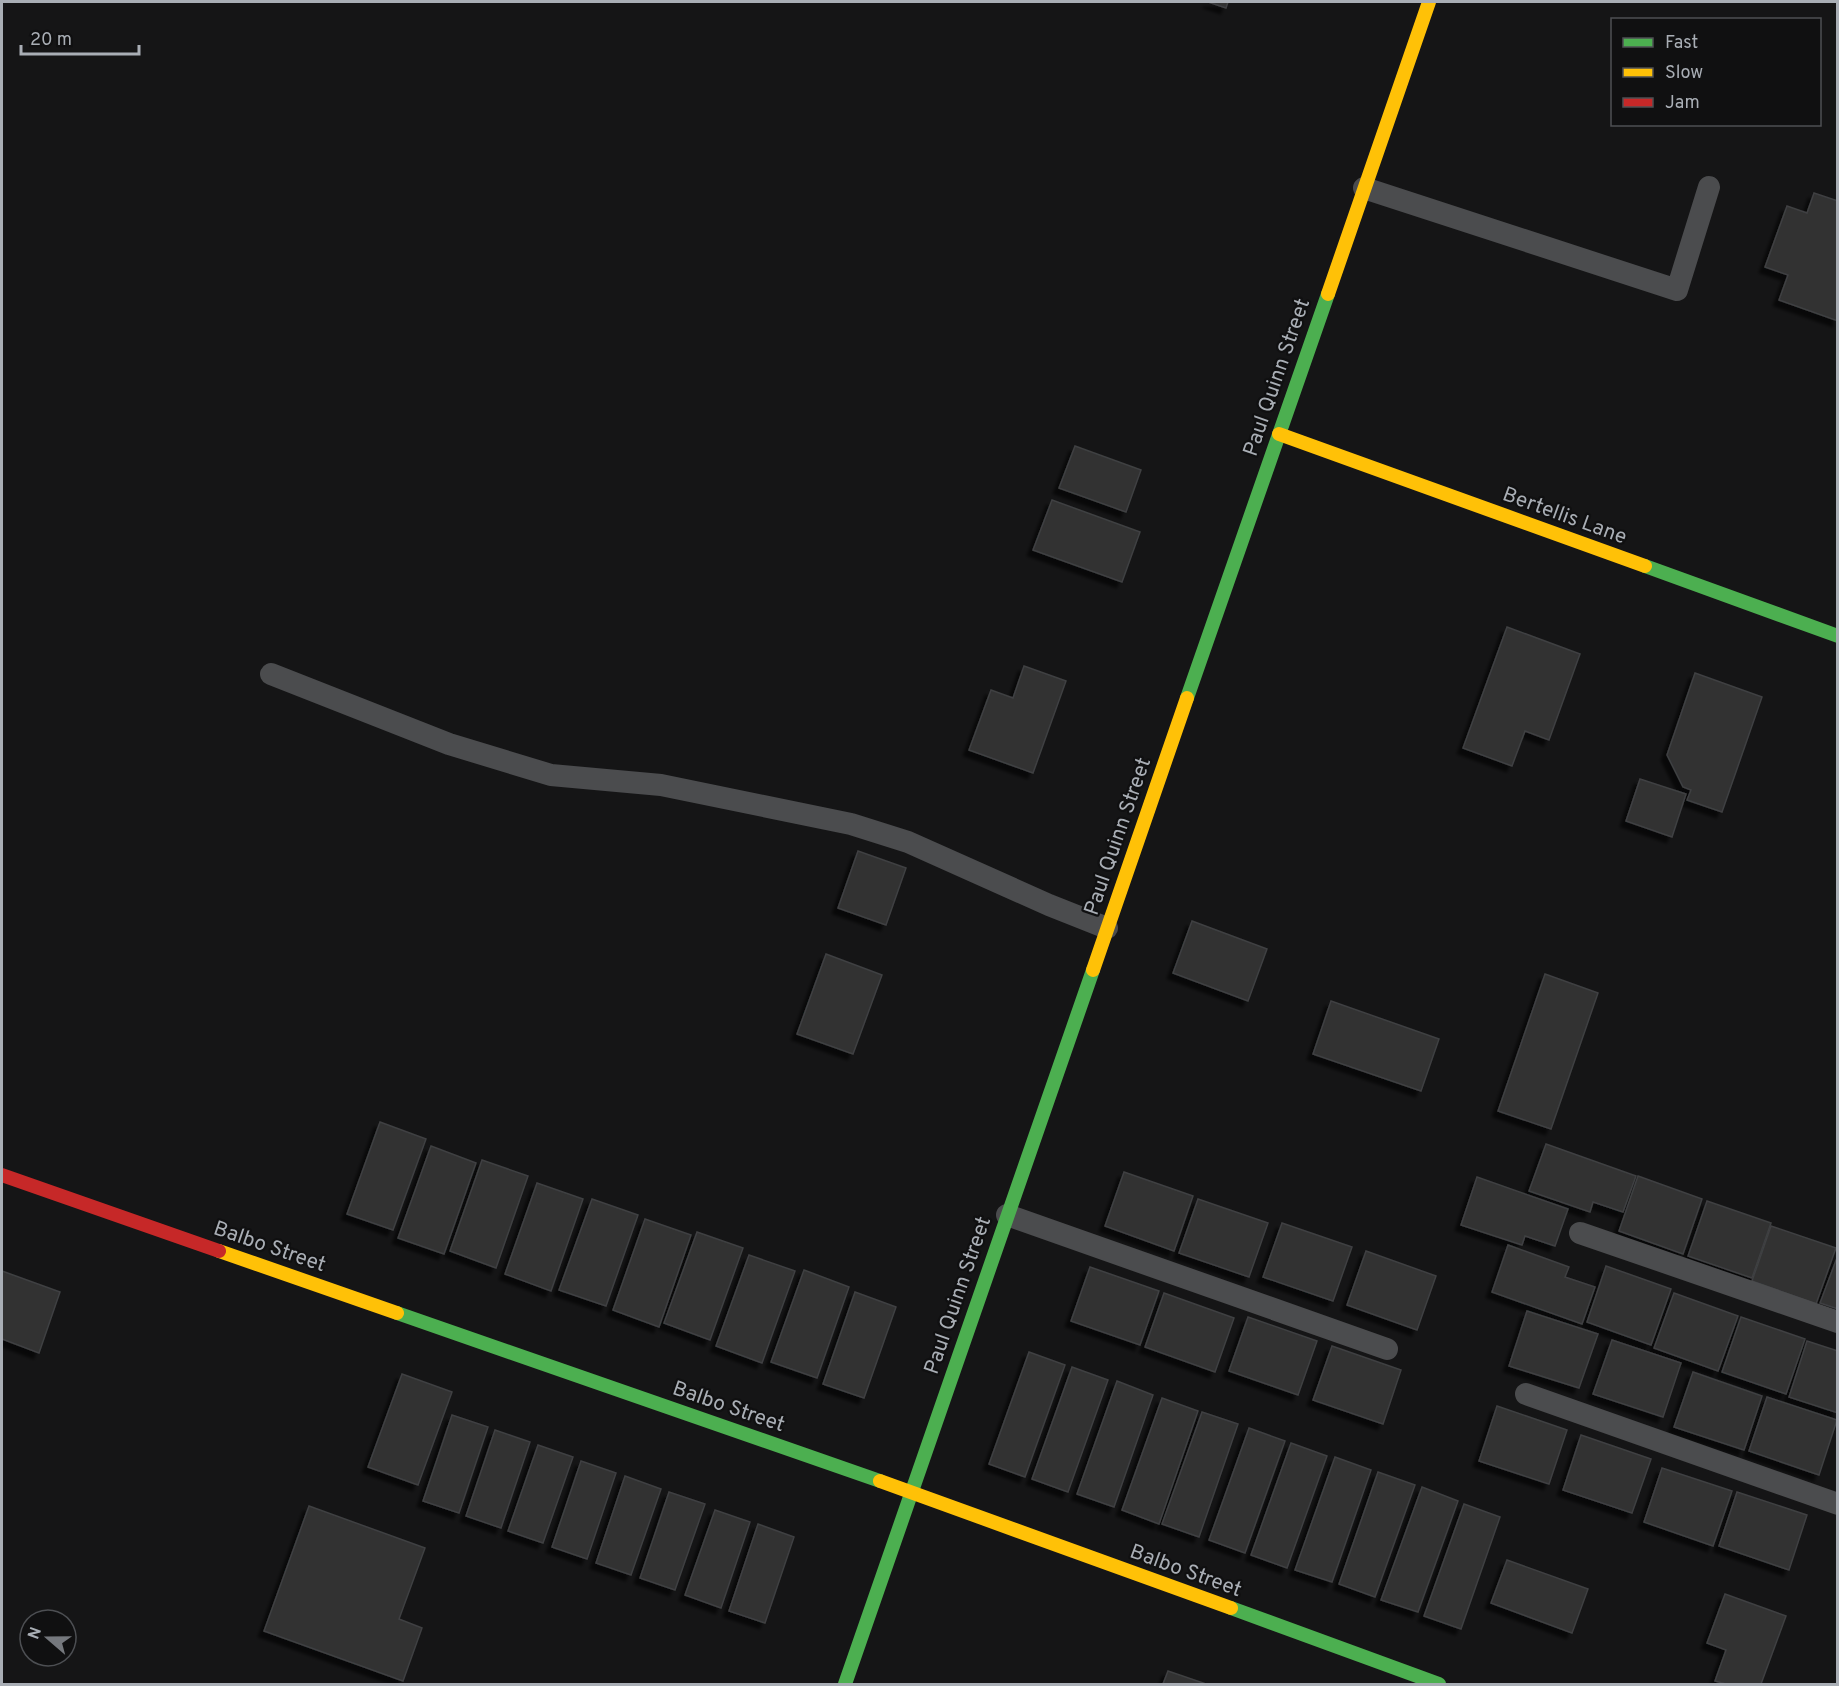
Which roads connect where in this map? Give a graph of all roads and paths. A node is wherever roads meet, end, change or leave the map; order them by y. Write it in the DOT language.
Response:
graph roads {
  1 [pos="1429,2"];
  2 [pos="1709,187"];
  3 [pos="1364,188"];
  4 [pos="1279,434"];
  5 [pos="1838,636"];
  6 [pos="271,674"];
  7 [pos="1107,928"];
  8 [pos="2,1174"];
  9 [pos="1007,1215"];
  10 [pos="1580,1233"];
  11 [pos="1838,1322"];
  12 [pos="1387,1349"];
  13 [pos="1526,1394"];
  14 [pos="911,1492"];
  15 [pos="1838,1504"];
  16 [pos="845,1684"];
  17 [pos="1439,1684"];
  1 -- 3 [label="street, Paul Quinn Street"];
  2 -- 3 [label="lane"];
  3 -- 4 [label="street, Paul Quinn Street"];
  4 -- 5 [label="street, Bertellis Lane"];
  4 -- 7 [label="street, Paul Quinn Street"];
  6 -- 7 [label="lane"];
  7 -- 9 [label="street, Paul Quinn Street"];
  8 -- 14 [label="street, Balbo Street"];
  9 -- 12 [label="lane"];
  9 -- 14 [label="street, Paul Quinn Street"];
  10 -- 11 [label="lane"];
  13 -- 15 [label="lane"];
  14 -- 16 [label="street, Paul Quinn Street"];
  14 -- 17 [label="street, Balbo Street"];
}
